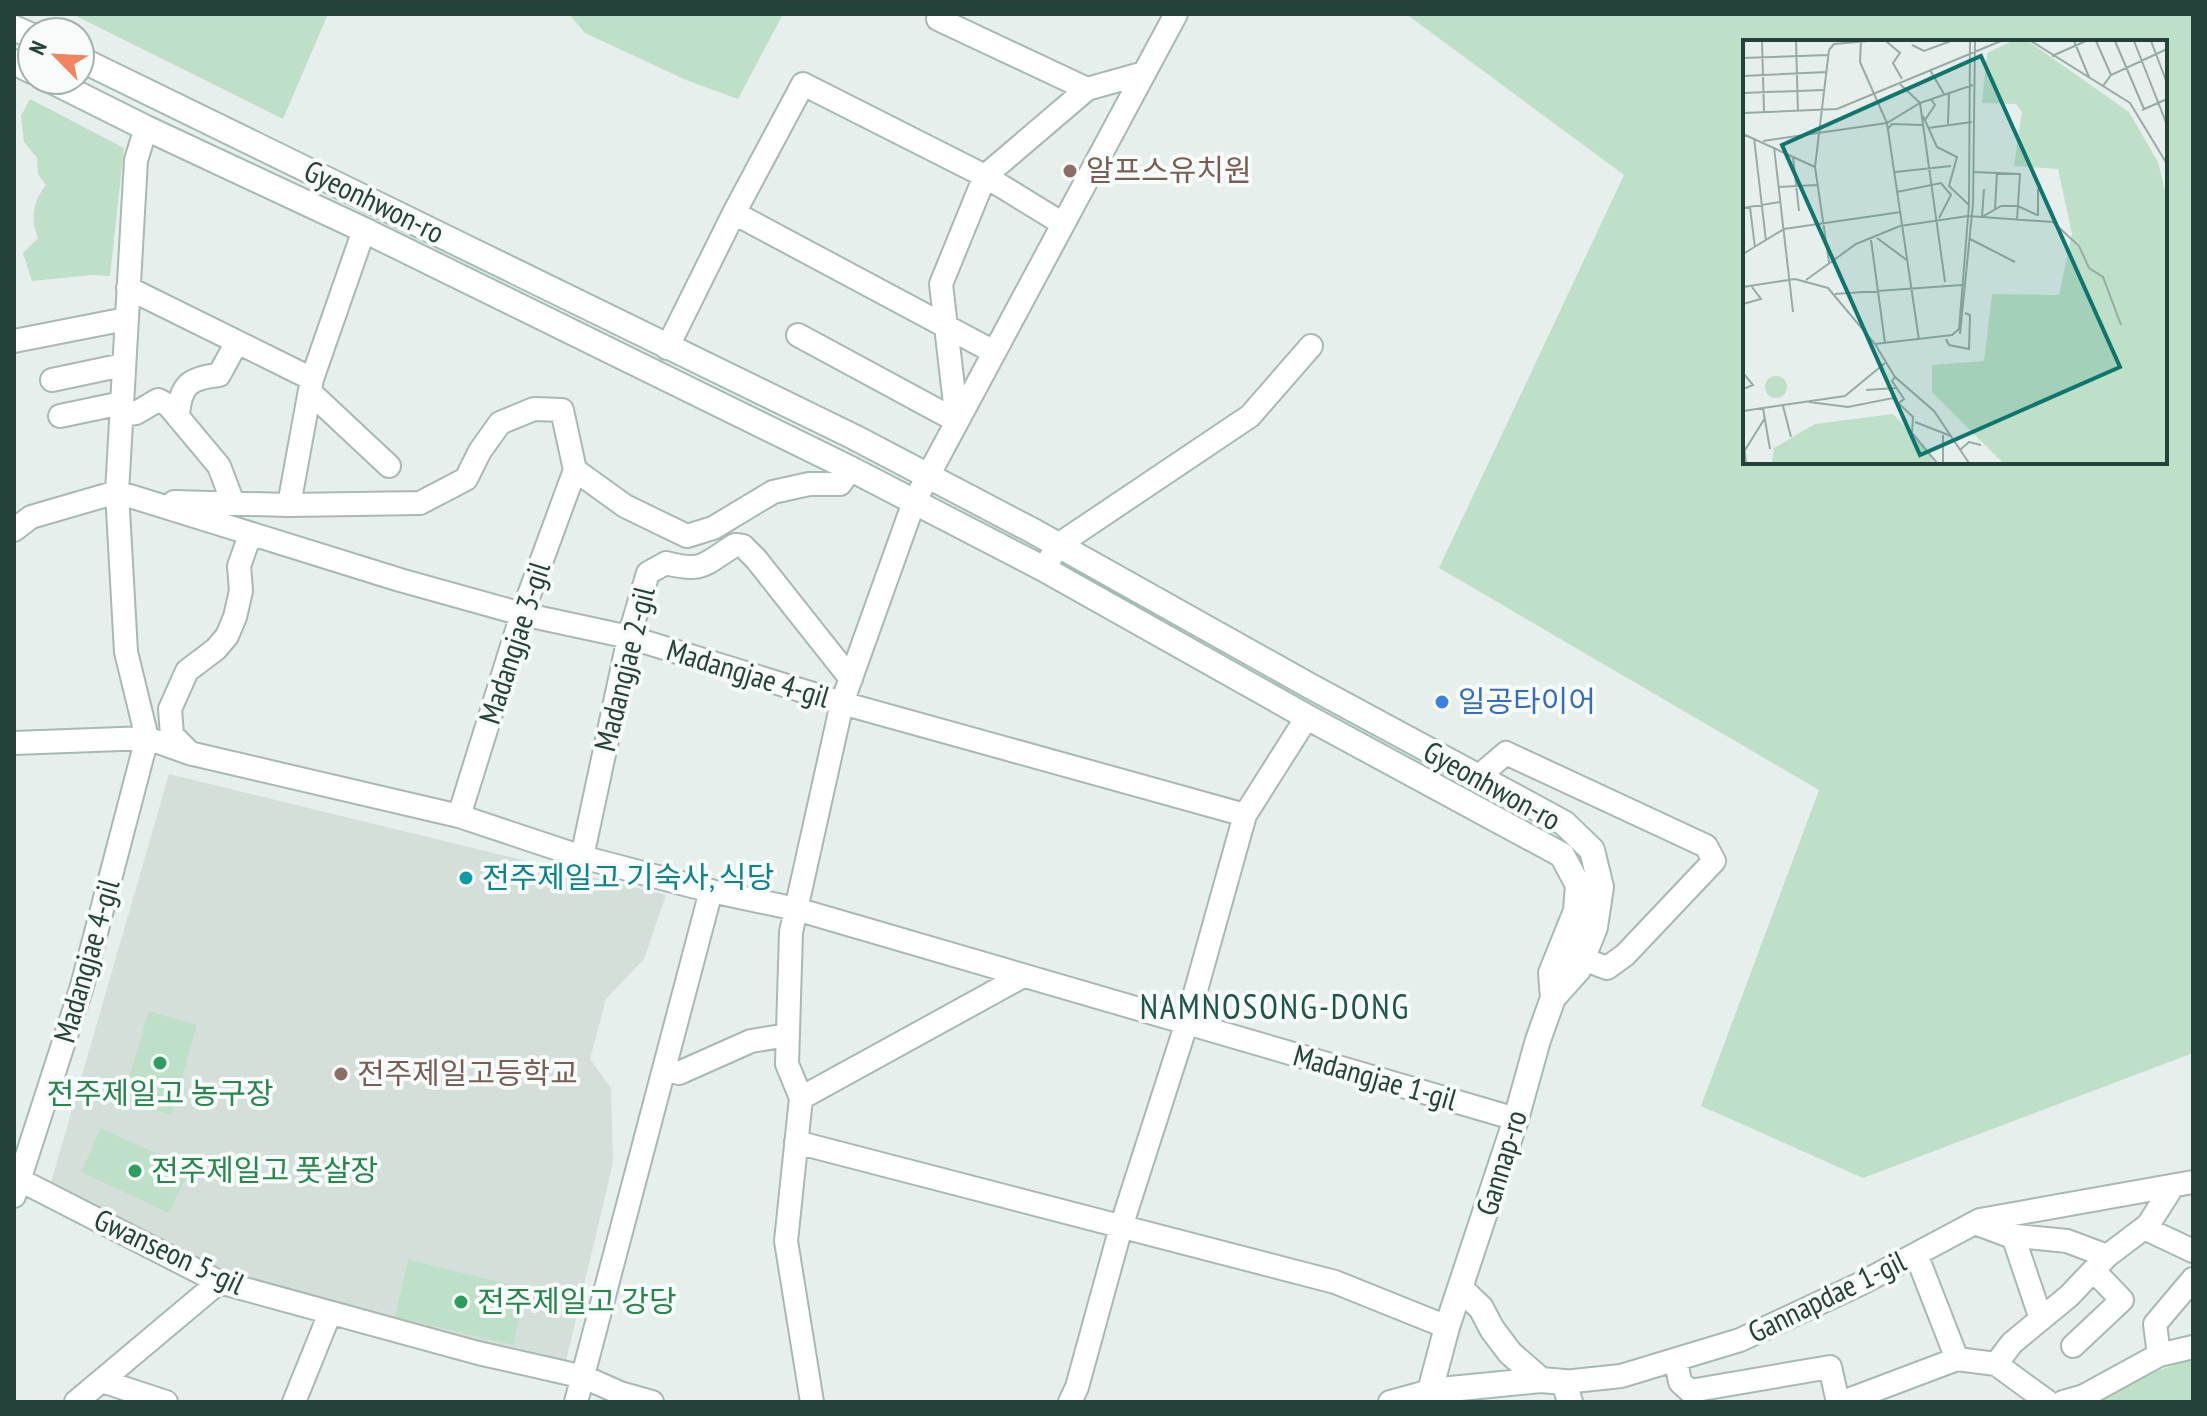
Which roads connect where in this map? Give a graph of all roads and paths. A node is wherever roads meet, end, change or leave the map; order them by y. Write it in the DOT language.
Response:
graph roads {
  1 [pos="1176,14"];
  2 [pos="938,19"];
  3 [pos="96,67"];
  4 [pos="1144,73"];
  5 [pos="1087,89"];
  6 [pos="82,96"];
  7 [pos="146,128"];
  8 [pos="985,176"];
  9 [pos="734,213"];
  10 [pos="1063,224"];
  11 [pos="364,230"];
  12 [pos="128,288"];
  13 [pos="126,319"];
  14 [pos="944,326"];
  15 [pos="798,335"];
  16 [pos="14,341"];
  17 [pos="237,342"];
  18 [pos="1311,346"];
  19 [pos="667,348"];
  20 [pos="994,352"];
  21 [pos="123,365"];
  22 [pos="52,380"];
  23 [pos="311,385"];
  24 [pos="121,409"];
  25 [pos="178,414"];
  26 [pos="60,416"];
  27 [pos="957,421"];
  28 [pos="389,466"];
  29 [pos="851,469"];
  30 [pos="575,470"];
  31 [pos="927,477"];
  32 [pos="117,492"];
  33 [pos="150,501"];
  34 [pos="914,502"];
  35 [pos="233,503"];
  36 [pos="289,505"];
  37 [pos="14,530"];
  38 [pos="250,535"];
  39 [pos="1058,545"];
  40 [pos="1044,569"];
  41 [pos="522,614"];
  42 [pos="629,637"];
  43 [pos="851,679"];
  44 [pos="842,703"];
  45 [pos="1307,717"];
  46 [pos="147,738"];
  47 [pos="14,743"];
  48 [pos="189,753"];
  49 [pos="1478,777"];
  50 [pos="1245,815"];
  51 [pos="459,816"];
  52 [pos="582,857"];
  53 [pos="711,891"];
  54 [pos="796,909"];
  55 [pos="1583,959"];
  56 [pos="1023,976"];
  57 [pos="1553,998"];
  58 [pos="1187,1022"];
  59 [pos="788,1035"];
  60 [pos="664,1069"];
  61 [pos="801,1098"];
  62 [pos="1516,1119"];
  63 [pos="796,1142"];
  64 [pos="2183,1184"];
  65 [pos="16,1185"];
  66 [pos="1975,1223"];
  67 [pos="1121,1227"];
  68 [pos="2144,1228"];
  69 [pos="2013,1236"];
  70 [pos="2193,1251"];
  71 [pos="1916,1254"];
  72 [pos="2101,1264"];
  73 [pos="2193,1279"];
  74 [pos="219,1282"];
  75 [pos="1461,1289"];
  76 [pos="330,1313"];
  77 [pos="2041,1319"];
  78 [pos="1447,1327"];
  79 [pos="2073,1346"];
  80 [pos="2193,1347"];
  81 [pos="2159,1355"];
  82 [pos="1957,1359"];
  83 [pos="1676,1361"];
  84 [pos="1996,1364"];
  85 [pos="584,1377"];
  86 [pos="102,1381"];
  87 [pos="1558,1388"];
  88 [pos="1430,1391"];
  89 [pos="1738,1392"];
  90 [pos="76,1402"];
  91 [pos="166,1402"];
  92 [pos="294,1402"];
  93 [pos="576,1402"];
  94 [pos="652,1402"];
  95 [pos="812,1402"];
  96 [pos="1070,1402"];
  97 [pos="1390,1402"];
  98 [pos="1841,1402"];
  99 [pos="2048,1402"];
  100 [pos="2063,1402"];
  1 -- 4 [label="street"];
  2 -- 5 [label="street"];
  3 -- 19 [label="street, Gyeonhwon-ro"];
  4 -- 5 [label="street"];
  4 -- 10 [label="street"];
  5 -- 8 [label="street"];
  6 -- 7 [label="street, Gyeonhwon-ro"];
  7 -- 11 [label="street, Gyeonhwon-ro"];
  7 -- 12 [label="street, Madangjae 4-gil"];
  8 -- 9 [label="street"];
  8 -- 10 [label="street"];
  8 -- 14 [label="street"];
  9 -- 14 [label="street"];
  9 -- 19 [label="street"];
  10 -- 20 [label="street"];
  11 -- 23 [label="street, Gyeonhwon-ro"];
  11 -- 29 [label="street, Gyeonhwon-ro"];
  12 -- 13 [label="street, Madangjae 4-gil"];
  12 -- 17 [label="street"];
  13 -- 16 [label="street"];
  13 -- 21 [label="street, Madangjae 4-gil"];
  14 -- 20 [label="street"];
  14 -- 27 [label="street"];
  15 -- 27 [label="street"];
  17 -- 23 [label="street"];
  17 -- 25 [label="street"];
  18 -- 39 [label="street"];
  19 -- 31 [label="street, Gyeonhwon-ro"];
  20 -- 27 [label="street"];
  21 -- 22 [label="street"];
  21 -- 24 [label="street, Madangjae 4-gil"];
  23 -- 28 [label="street"];
  23 -- 36 [label="street"];
  24 -- 25 [label="street"];
  24 -- 26 [label="street"];
  24 -- 32 [label="street, Madangjae 4-gil"];
  25 -- 35 [label="street"];
  27 -- 31 [label="street"];
  29 -- 30 [label="street"];
  29 -- 34 [label="street, Gyeonhwon-ro"];
  30 -- 36 [label="street"];
  30 -- 41 [label="street, Madangjae 3-gil"];
  31 -- 34 [label="street"];
  31 -- 39 [label="street, Gyeonhwon-ro"];
  32 -- 33 [label="street, Madangjae 4-gil"];
  32 -- 37 [label="street"];
  32 -- 46 [label="street, Madangjae 4-gil"];
  33 -- 35 [label="street"];
  33 -- 38 [label="street, Madangjae 4-gil"];
  34 -- 40 [label="street, Gyeonhwon-ro"];
  34 -- 43 [label="street"];
  35 -- 36 [label="street"];
  38 -- 41 [label="street, Madangjae 4-gil"];
  38 -- 48 [label="street"];
  39 -- 40 [label="street"];
  39 -- 49 [label="street, Gyeonhwon-ro"];
  40 -- 45 [label="street, Gyeonhwon-ro"];
  41 -- 42 [label="street, Madangjae 4-gil"];
  41 -- 51 [label="street, Madangjae 3-gil"];
  42 -- 43 [label="street, Madangjae 2-gil"];
  42 -- 44 [label="street, Madangjae 4-gil"];
  42 -- 52 [label="street, Madangjae 2-gil"];
  43 -- 44 [label="street"];
  44 -- 50 [label="street, Madangjae 4-gil"];
  44 -- 54 [label="street"];
  45 -- 50 [label="street"];
  45 -- 57 [label="street, Gyeonhwon-ro"];
  46 -- 47 [label="street"];
  46 -- 48 [label="street"];
  46 -- 65 [label="street, Madangjae 4-gil"];
  48 -- 51 [label="street"];
  49 -- 55 [label="street, Gyeonhwon-ro"];
  49 -- 55 [label="street"];
  50 -- 58 [label="street"];
  51 -- 52 [label="street"];
  52 -- 53 [label="street"];
  53 -- 54 [label="street"];
  53 -- 60 [label="street"];
  54 -- 56 [label="street"];
  54 -- 59 [label="street"];
  55 -- 57 [label="street, Gyeonhwon-ro"];
  56 -- 58 [label="street, Madangjae 1-gil"];
  56 -- 61 [label="street"];
  57 -- 62 [label="street, Gannap-ro"];
  58 -- 62 [label="street, Madangjae 1-gil"];
  58 -- 67 [label="street"];
  59 -- 60 [label="street"];
  59 -- 61 [label="street"];
  60 -- 85 [label="street"];
  61 -- 63 [label="street"];
  62 -- 75 [label="street, Gannap-ro"];
  63 -- 67 [label="street"];
  63 -- 95 [label="street"];
  64 -- 66 [label="street, Gannapdae 1-gil"];
  64 -- 68 [label="street, Gannapdae 1-gil"];
  65 -- 74 [label="street, Gwanseon 5-gil"];
  66 -- 69 [label="street"];
  66 -- 71 [label="street, Gannapdae 1-gil"];
  67 -- 78 [label="street"];
  67 -- 96 [label="street"];
  68 -- 70 [label="street"];
  68 -- 72 [label="street, Gannapdae 1-gil"];
  69 -- 72 [label="street"];
  69 -- 77 [label="street"];
  71 -- 82 [label="street"];
  71 -- 83 [label="street, Gannapdae 1-gil"];
  72 -- 77 [label="street, Gannapdae 1-gil"];
  72 -- 79 [label="street"];
  73 -- 81 [label="street"];
  74 -- 76 [label="street, Gwanseon 5-gil"];
  74 -- 86 [label="street"];
  75 -- 78 [label="street, Gannap-ro"];
  75 -- 87 [label="street"];
  76 -- 85 [label="street, Gwanseon 5-gil"];
  76 -- 92 [label="street"];
  77 -- 84 [label="street, Gannapdae 1-gil"];
  78 -- 88 [label="street, Gannap-ro"];
  80 -- 81 [label="street"];
  81 -- 100 [label="street"];
  82 -- 84 [label="street"];
  82 -- 98 [label="street"];
  83 -- 87 [label="street, Gannapdae 1-gil"];
  83 -- 89 [label="street, Gannapdae 1-gil"];
  84 -- 99 [label="street"];
  85 -- 93 [label="street"];
  85 -- 94 [label="street, Gwanseon 5-gil"];
  86 -- 90 [label="street"];
  86 -- 91 [label="street"];
  87 -- 88 [label="street"];
  88 -- 97 [label="street"];
  89 -- 98 [label="street, Gannapdae 1-gil"];
}
